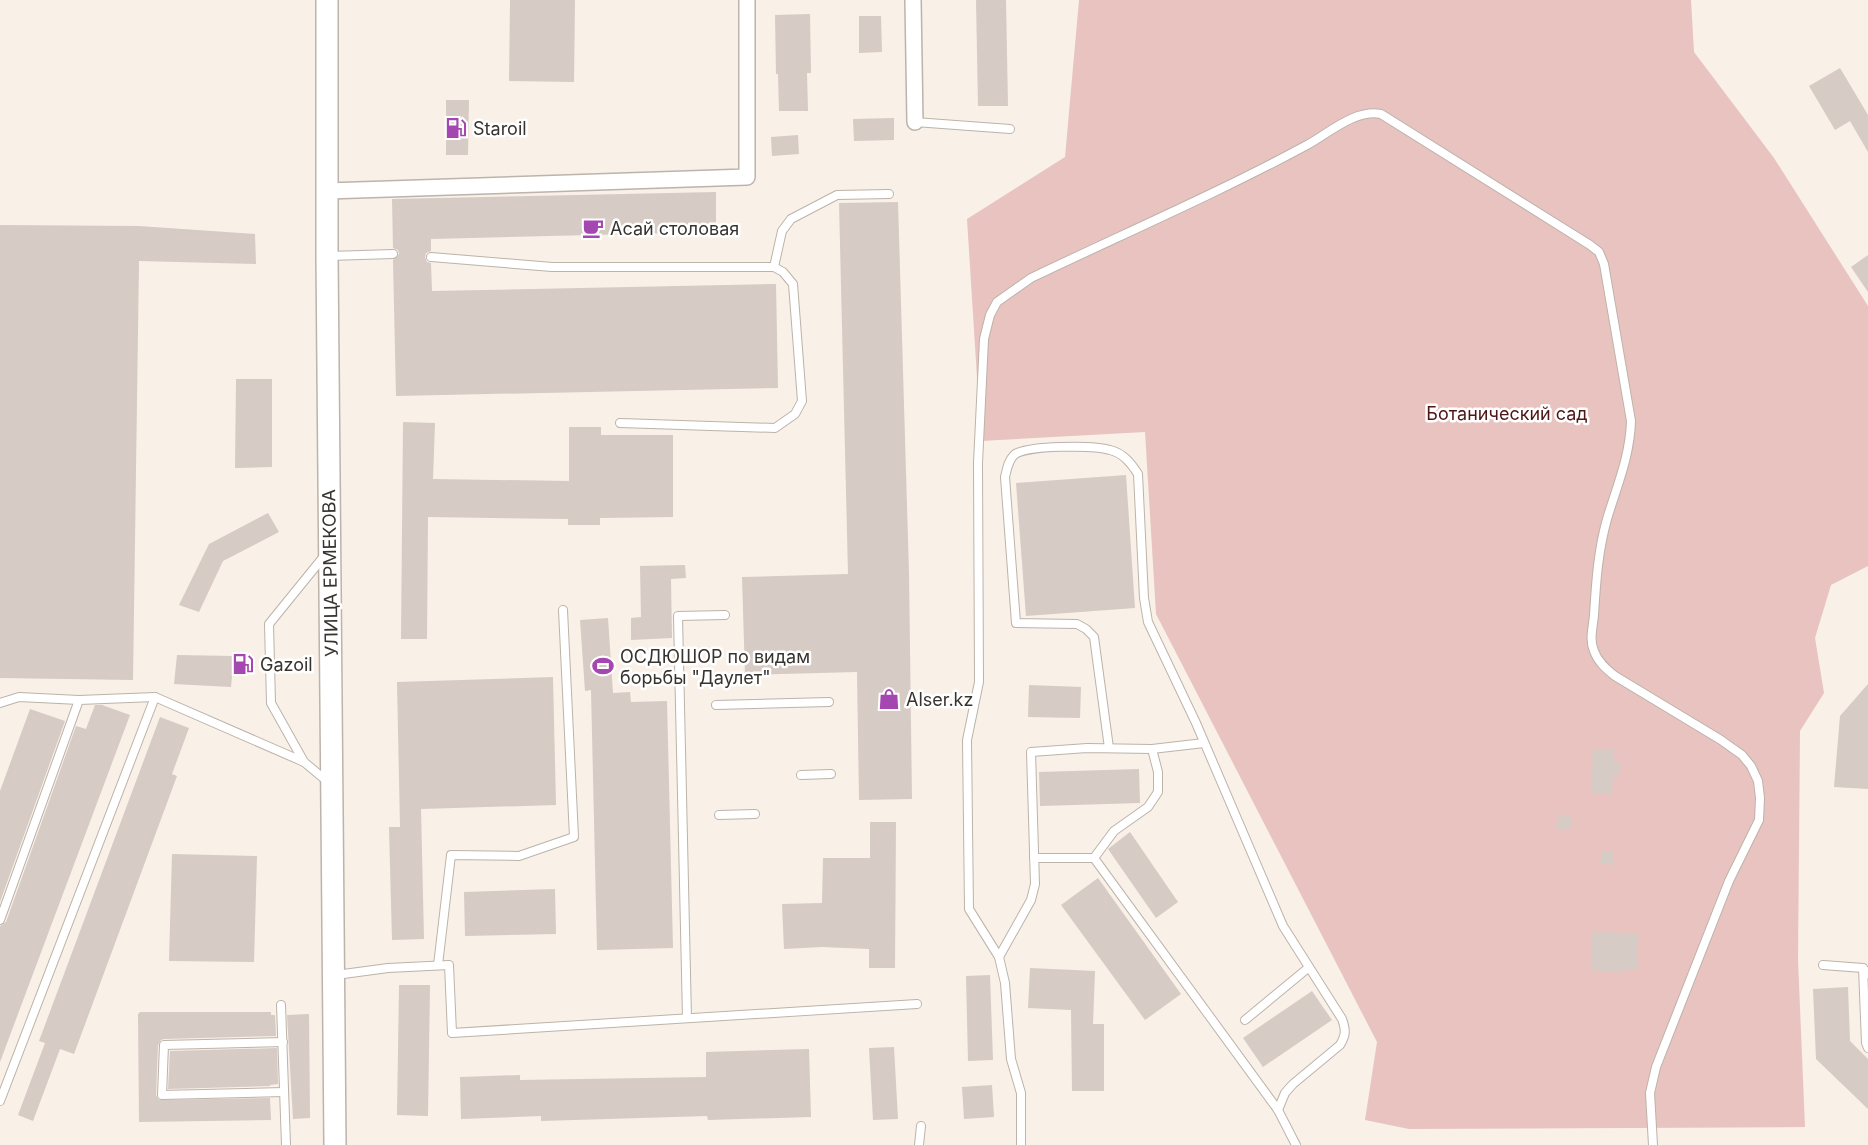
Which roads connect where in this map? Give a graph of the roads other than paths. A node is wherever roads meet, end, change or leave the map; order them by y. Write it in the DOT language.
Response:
graph roads {
  1 [pos="327,0"];
  2 [pos="747,0"];
  3 [pos="913,0"];
  4 [pos="915,122"];
  5 [pos="1010,129"];
  6 [pos="327,191"];
  7 [pos="889,194"];
  8 [pos="393,254"];
  9 [pos="327,256"];
  10 [pos="431,257"];
  11 [pos="774,267"];
  12 [pos="620,423"];
  13 [pos="329,549"];
  14 [pos="563,610"];
  15 [pos="725,615"];
  16 [pos="154,698"];
  17 [pos="79,700"];
  18 [pos="829,702"];
  19 [pos="0,703"];
  20 [pos="716,705"];
  21 [pos="1204,743"];
  22 [pos="1109,748"];
  23 [pos="1152,748"];
  24 [pos="304,762"];
  25 [pos="831,774"];
  26 [pos="801,775"];
  27 [pos="332,785"];
  28 [pos="719,814"];
  29 [pos="755,814"];
  30 [pos="1034,858"];
  31 [pos="1094,858"];
  32 [pos="0,920"];
  33 [pos="999,957"];
  34 [pos="438,965"];
  35 [pos="1823,965"];
  36 [pos="1308,968"];
  37 [pos="1865,971"];
  38 [pos="333,975"];
  39 [pos="917,1004"];
  40 [pos="282,1005"];
  41 [pos="687,1018"];
  42 [pos="1245,1020"];
  43 [pos="283,1042"];
  44 [pos="1868,1048"];
  45 [pos="284,1092"];
  46 [pos="0,1101"];
  47 [pos="1278,1110"];
  48 [pos="921,1126"];
  49 [pos="286,1145"];
  50 [pos="335,1145"];
  51 [pos="919,1145"];
  52 [pos="1021,1145"];
  53 [pos="1296,1145"];
  54 [pos="1653,1145"];
  1 -- 6 [label="main road, УЛИЦА ЕРМЕКОВА"];
  2 -- 6 [label="street"];
  3 -- 4 [label="street"];
  4 -- 5 [label="lane"];
  6 -- 9 [label="main road, УЛИЦА ЕРМЕКОВА"];
  7 -- 11 [label="lane"];
  8 -- 9 [label="lane"];
  9 -- 13 [label="main road, УЛИЦА ЕРМЕКОВА"];
  10 -- 11 [label="lane"];
  11 -- 12 [label="lane"];
  13 -- 24 [label="lane"];
  13 -- 27 [label="main road, УЛИЦА ЕРМЕКОВА"];
  14 -- 34 [label="lane"];
  15 -- 41 [label="lane"];
  16 -- 17 [label="lane"];
  16 -- 24 [label="lane"];
  16 -- 46 [label="lane"];
  17 -- 19 [label="lane"];
  17 -- 32 [label="lane"];
  18 -- 20 [label="lane"];
  21 -- 22 [label="lane"];
  21 -- 23 [label="lane"];
  21 -- 36 [label="lane"];
  22 -- 23 [label="lane"];
  22 -- 30 [label="lane"];
  23 -- 31 [label="lane"];
  24 -- 27 [label="lane"];
  25 -- 26 [label="lane"];
  27 -- 38 [label="main road, УЛИЦА ЕРМЕКОВА"];
  28 -- 29 [label="lane"];
  30 -- 31 [label="lane"];
  30 -- 33 [label="lane"];
  31 -- 47 [label="lane"];
  33 -- 52 [label="lane"];
  33 -- 54 [label="lane"];
  34 -- 38 [label="lane"];
  34 -- 41 [label="lane"];
  35 -- 37 [label="lane"];
  36 -- 42 [label="lane"];
  36 -- 47 [label="lane"];
  37 -- 44 [label="lane"];
  38 -- 50 [label="main road, УЛИЦА ЕРМЕКОВА"];
  39 -- 41 [label="lane"];
  40 -- 43 [label="lane"];
  43 -- 45 [label="lane"];
  43 -- 45 [label="lane"];
  45 -- 49 [label="lane"];
  47 -- 53 [label="lane"];
  48 -- 51 [label="lane"];
}
